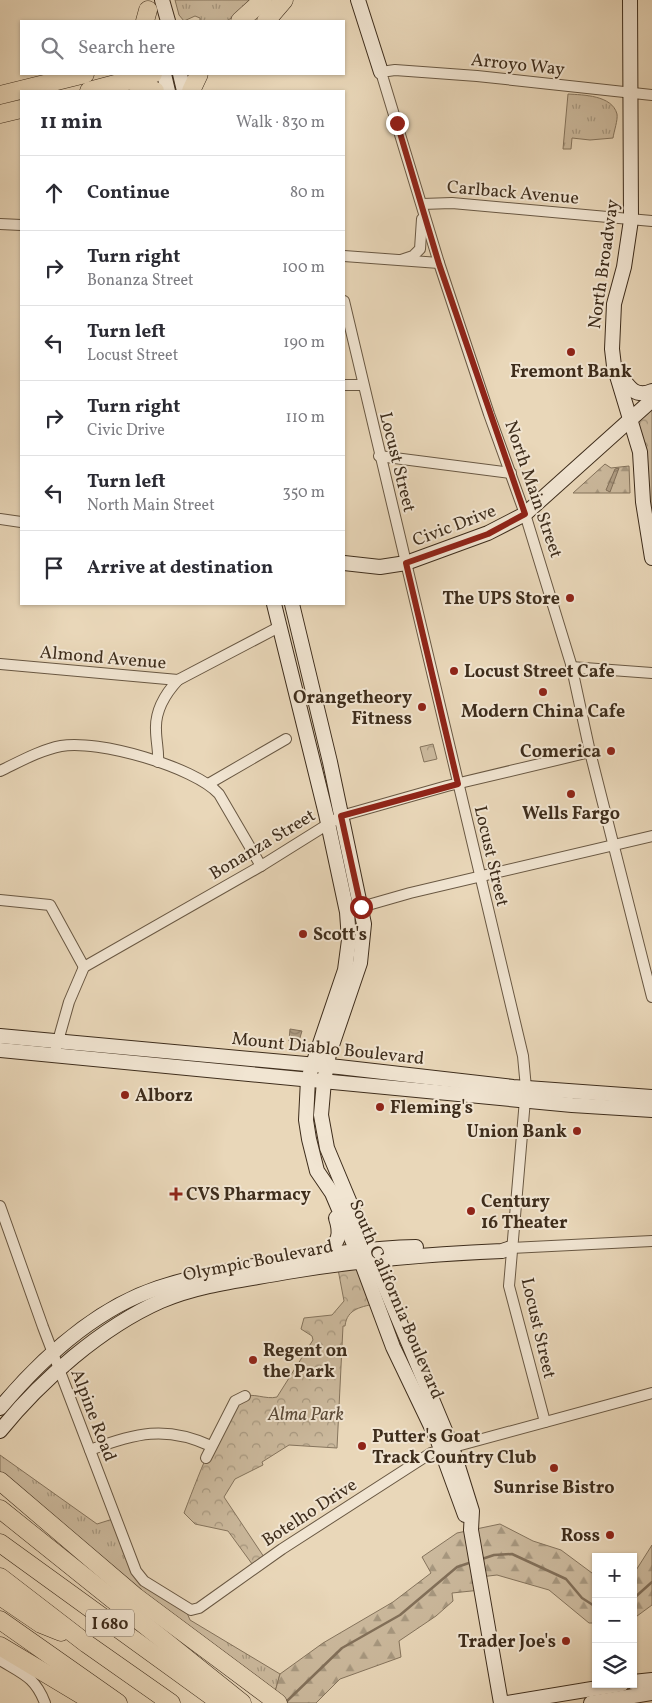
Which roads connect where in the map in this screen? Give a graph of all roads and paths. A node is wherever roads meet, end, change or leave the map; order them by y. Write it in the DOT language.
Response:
graph roads {
  1 [pos="263,0"];
  2 [pos="284,0"];
  3 [pos="358,0"];
  4 [pos="630,0"];
  5 [pos="150,10"];
  6 [pos="166,20"];
  7 [pos="241,20"];
  8 [pos="267,20"];
  9 [pos="381,72"];
  10 [pos="81,75"];
  11 [pos="149,75"];
  12 [pos="164,75"];
  13 [pos="180,75"];
  14 [pos="198,75"];
  15 [pos="130,80"];
  16 [pos="20,90"];
  17 [pos="20,90"];
  18 [pos="93,90"];
  19 [pos="153,90"];
  20 [pos="168,90"];
  21 [pos="184,90"];
  22 [pos="190,90"];
  23 [pos="630,92"];
  24 [pos="0,95"];
  25 [pos="652,95"];
  26 [pos="20,109"];
  27 [pos="0,114"];
  28 [pos="422,204"];
  29 [pos="630,220"];
  30 [pos="652,221"];
  31 [pos="0,224"];
  32 [pos="20,225"];
  33 [pos="345,256"];
  34 [pos="395,262"];
  35 [pos="439,264"];
  36 [pos="345,305"];
  37 [pos="614,366"];
  38 [pos="345,385"];
  39 [pos="363,385"];
  40 [pos="652,391"];
  41 [pos="652,400"];
  42 [pos="631,420"];
  43 [pos="379,456"];
  44 [pos="511,473"];
  45 [pos="525,514"];
  46 [pos="0,520"];
  47 [pos="20,522"];
  48 [pos="652,558"];
  49 [pos="345,563"];
  50 [pos="406,563"];
  51 [pos="274,605"];
  52 [pos="292,605"];
  53 [pos="279,627"];
  54 [pos="0,664"];
  55 [pos="571,667"];
  56 [pos="652,673"];
  57 [pos="178,680"];
  58 [pos="286,739"];
  59 [pos="590,752"];
  60 [pos="158,762"];
  61 [pos="0,771"];
  62 [pos="210,783"];
  63 [pos="458,784"];
  64 [pos="341,816"];
  65 [pos="328,824"];
  66 [pos="652,836"];
  67 [pos="613,845"];
  68 [pos="261,866"];
  69 [pos="480,877"];
  70 [pos="0,900"];
  71 [pos="361,907"];
  72 [pos="84,967"];
  73 [pos="652,995"];
  74 [pos="0,1036"];
  75 [pos="56,1048"];
  76 [pos="0,1050"];
  77 [pos="311,1065"];
  78 [pos="326,1066"];
  79 [pos="308,1079"];
  80 [pos="324,1080"];
  81 [pos="525,1094"];
  82 [pos="652,1097"];
  83 [pos="652,1110"];
  84 [pos="323,1182"];
  85 [pos="0,1206"];
  86 [pos="652,1241"];
  87 [pos="511,1248"];
  88 [pos="325,1254"];
  89 [pos="366,1255"];
  90 [pos="53,1352"];
  91 [pos="59,1369"];
  92 [pos="652,1393"];
  93 [pos="245,1396"];
  94 [pos="0,1408"];
  95 [pos="545,1422"];
  96 [pos="0,1431"];
  97 [pos="211,1446"];
  98 [pos="446,1448"];
  99 [pos="90,1450"];
  100 [pos="206,1458"];
  101 [pos="0,1481"];
  102 [pos="0,1509"];
  103 [pos="0,1543"];
  104 [pos="0,1577"];
  105 [pos="0,1596"];
  106 [pos="191,1610"];
  107 [pos="0,1620"];
  108 [pos="87,1644"];
  109 [pos="0,1646"];
  110 [pos="0,1660"];
  111 [pos="652,1680"];
  112 [pos="637,1682"];
  113 [pos="598,1688"];
  114 [pos="652,1693"];
  115 [pos="232,1701"];
  116 [pos="46,1703"];
  117 [pos="95,1703"];
  118 [pos="118,1703"];
  119 [pos="170,1703"];
  120 [pos="278,1703"];
  121 [pos="501,1703"];
  122 [pos="507,1703"];
  123 [pos="591,1703"];
  1 -- 7 [label="highway"];
  2 -- 8 [label="highway"];
  3 -- 9 [label="main road, North Main Street"];
  4 -- 23 [label="main road, North Broadway"];
  5 -- 6 [label="main road"];
  9 -- 23 [label="street, Arroyo Way"];
  9 -- 28 [label="street, North Main Street"];
  10 -- 16 [label="highway"];
  11 -- 15 [label="highway"];
  12 -- 20 [label="main road"];
  13 -- 21 [label="main road"];
  14 -- 22 [label="highway"];
  15 -- 18 [label="highway"];
  15 -- 19 [label="highway"];
  17 -- 24 [label="highway"];
  23 -- 25 [label="street, Arroyo Way"];
  23 -- 29 [label="main road, North Broadway"];
  26 -- 27 [label="highway"];
  28 -- 29 [label="street, Carlback Avenue"];
  28 -- 34 [label="street"];
  28 -- 35 [label="street, North Main Street"];
  29 -- 30 [label="street, Carlback Avenue"];
  29 -- 37 [label="main road, North Broadway"];
  31 -- 32 [label="street"];
  33 -- 34 [label="street"];
  34 -- 35 [label="street"];
  35 -- 44 [label="street, North Main Street"];
  36 -- 39 [label="street, Locust Street"];
  37 -- 40 [label="main road"];
  37 -- 42 [label="main road, North Broadway"];
  38 -- 39 [label="street"];
  39 -- 43 [label="street, Locust Street"];
  41 -- 42 [label="main road, Civic Drive"];
  42 -- 45 [label="main road, Civic Drive"];
  42 -- 48 [label="main road, North Broadway"];
  43 -- 44 [label="street"];
  43 -- 50 [label="street, Locust Street"];
  44 -- 45 [label="street, North Main Street"];
  45 -- 50 [label="main road, Civic Drive"];
  45 -- 55 [label="street, North Main Street"];
  46 -- 47 [label="street"];
  49 -- 50 [label="main road, Civic Drive"];
  50 -- 63 [label="street, Locust Street"];
  51 -- 53 [label="main road, South California Boulevard"];
  52 -- 64 [label="main road, South California Boulevard"];
  53 -- 57 [label="street, Almond Avenue"];
  53 -- 65 [label="main road, South California Boulevard"];
  54 -- 57 [label="street, Almond Avenue"];
  55 -- 56 [label="street"];
  55 -- 59 [label="street, North Main Street"];
  57 -- 60 [label="street"];
  58 -- 62 [label="street"];
  59 -- 63 [label="street, Bonanza Street"];
  59 -- 67 [label="street, North Main Street"];
  60 -- 61 [label="street"];
  60 -- 62 [label="street"];
  62 -- 68 [label="street"];
  63 -- 64 [label="street, Bonanza Street"];
  63 -- 69 [label="street, Locust Street"];
  64 -- 65 [label="street, Bonanza Street"];
  64 -- 71 [label="main road, South California Boulevard"];
  65 -- 68 [label="street, Bonanza Street"];
  65 -- 77 [label="main road, South California Boulevard"];
  66 -- 67 [label="street"];
  67 -- 69 [label="street"];
  67 -- 73 [label="street, North Main Street"];
  68 -- 72 [label="street, Bonanza Street"];
  69 -- 71 [label="street"];
  69 -- 81 [label="street, Locust Street"];
  70 -- 72 [label="street"];
  71 -- 78 [label="main road, South California Boulevard"];
  72 -- 75 [label="street"];
  74 -- 75 [label="main road, Mount Diablo Boulevard"];
  75 -- 76 [label="main road, Mount Diablo Boulevard"];
  75 -- 77 [label="main road, Mount Diablo Boulevard"];
  75 -- 79 [label="main road, Mount Diablo Boulevard"];
  77 -- 78 [label="main road, Mount Diablo Boulevard"];
  77 -- 79 [label="main road, South California Boulevard"];
  78 -- 80 [label="main road, South California Boulevard"];
  78 -- 81 [label="main road, Mount Diablo Boulevard"];
  79 -- 80 [label="main road, Mount Diablo Boulevard"];
  79 -- 84 [label="main road, South California Boulevard"];
  80 -- 81 [label="main road, Mount Diablo Boulevard"];
  80 -- 89 [label="main road, South California Boulevard"];
  81 -- 82 [label="main road, Mount Diablo Boulevard"];
  81 -- 83 [label="main road, Mount Diablo Boulevard"];
  81 -- 87 [label="street, Locust Street"];
  84 -- 88 [label="main road"];
  84 -- 89 [label="main road, South California Boulevard"];
  85 -- 90 [label="street, Alpine Road"];
  86 -- 87 [label="street, Olympic Boulevard"];
  87 -- 89 [label="main road, Olympic Boulevard"];
  87 -- 95 [label="street, Locust Street"];
  88 -- 89 [label="main road, Olympic Boulevard"];
  88 -- 90 [label="main road, Olympic Boulevard"];
  89 -- 91 [label="main road, Olympic Boulevard"];
  89 -- 98 [label="main road, South California Boulevard"];
  90 -- 91 [label="street, Alpine Road"];
  90 -- 94 [label="main road, Olympic Boulevard"];
  91 -- 96 [label="main road, Olympic Boulevard"];
  91 -- 99 [label="street, Alpine Road"];
  92 -- 95 [label="street, Botelho Drive"];
  93 -- 97 [label="street"];
  95 -- 98 [label="street, Botelho Drive"];
  97 -- 99 [label="street"];
  97 -- 100 [label="street"];
  98 -- 106 [label="street, Botelho Drive"];
  98 -- 121 [label="main road, South California Boulevard"];
  99 -- 106 [label="street, Alpine Road"];
  101 -- 120 [label="highway"];
  102 -- 115 [label="highway"];
  103 -- 115 [label="highway, I 680"];
  104 -- 108 [label="highway, I 680"];
  105 -- 108 [label="highway"];
  107 -- 118 [label="highway"];
  108 -- 119 [label="highway, I 680"];
  109 -- 117 [label="highway"];
  110 -- 116 [label="street"];
  111 -- 112 [label="main road"];
  113 -- 122 [label="main road"];
  114 -- 123 [label="main road"];
}
